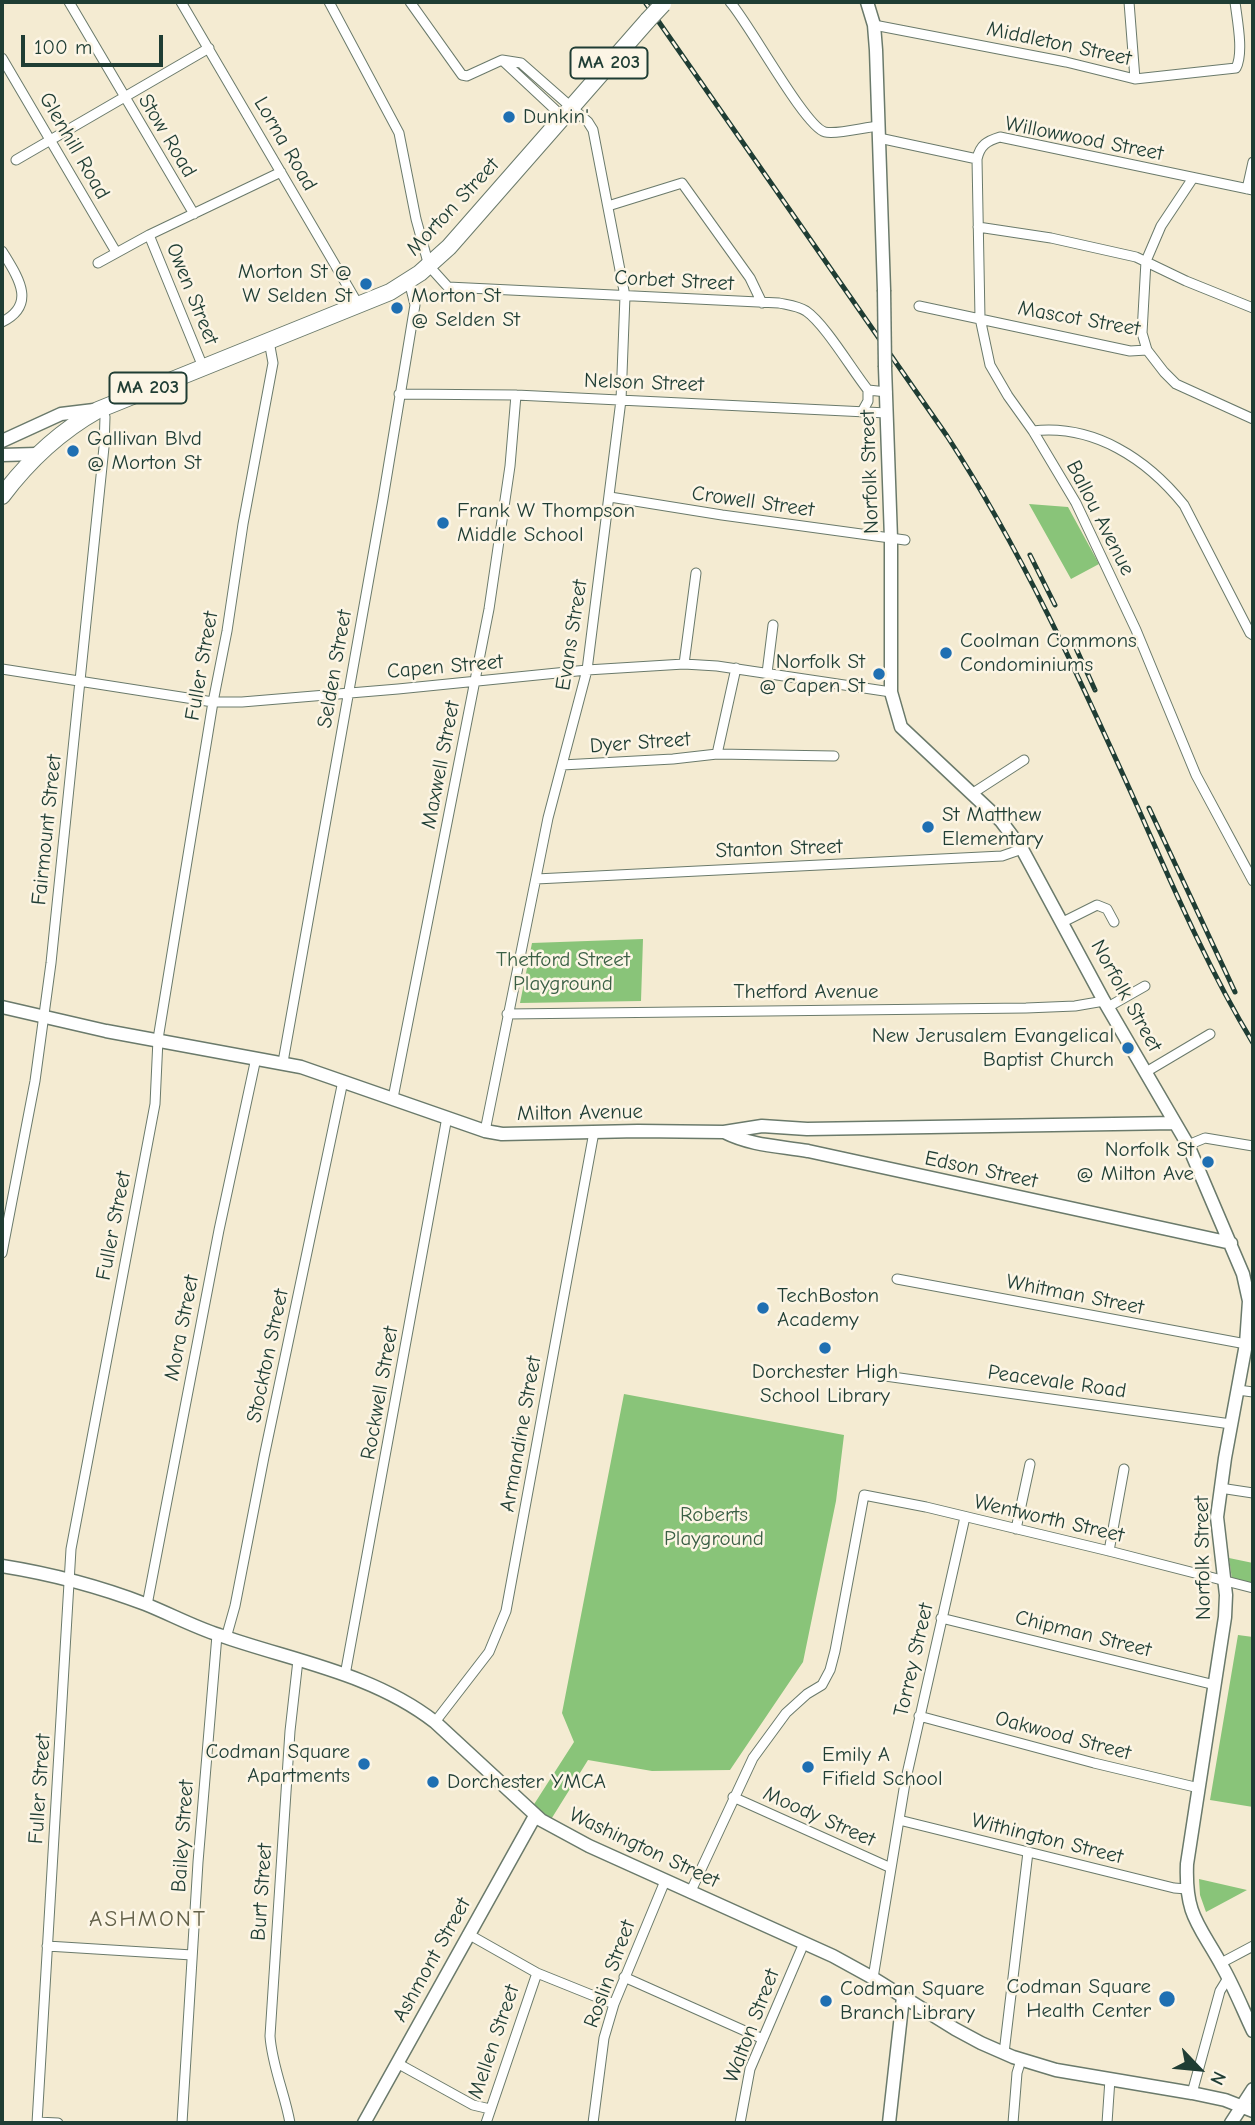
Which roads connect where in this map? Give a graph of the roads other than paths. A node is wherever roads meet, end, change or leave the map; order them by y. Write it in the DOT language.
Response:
graph roads {
  1 [pos="69,2"];
  2 [pos="181,2"];
  3 [pos="329,2"];
  4 [pos="410,2"];
  5 [pos="730,2"];
  6 [pos="867,2"];
  7 [pos="1129,2"];
  8 [pos="1235,2"];
  9 [pos="664,3"];
  10 [pos="874,25"];
  11 [pos="209,48"];
  12 [pos="2,58"];
  13 [pos="1135,79"];
  14 [pos="124,97"];
  15 [pos="567,112"];
  16 [pos="879,132"];
  17 [pos="50,141"];
  18 [pos="977,159"];
  19 [pos="16,160"];
  20 [pos="1253,162"];
  21 [pos="281,172"];
  22 [pos="1193,178"];
  23 [pos="1250,190"];
  24 [pos="608,206"];
  25 [pos="194,214"];
  26 [pos="978,227"];
  27 [pos="149,235"];
  28 [pos="2,251"];
  29 [pos="116,252"];
  30 [pos="1146,261"];
  31 [pos="98,263"];
  32 [pos="429,266"];
  33 [pos="410,281"];
  34 [pos="625,296"];
  35 [pos="762,303"];
  36 [pos="358,304"];
  37 [pos="919,306"];
  38 [pos="1253,308"];
  39 [pos="980,318"];
  40 [pos="2,322"];
  41 [pos="269,341"];
  42 [pos="1147,350"];
  43 [pos="203,367"];
  44 [pos="869,390"];
  45 [pos="887,392"];
  46 [pos="399,394"];
  47 [pos="516,395"];
  48 [pos="621,400"];
  49 [pos="863,410"];
  50 [pos="102,411"];
  51 [pos="887,413"];
  52 [pos="1253,419"];
  53 [pos="1033,431"];
  54 [pos="2,441"];
  55 [pos="37,454"];
  56 [pos="2,455"];
  57 [pos="2,496"];
  58 [pos="610,497"];
  59 [pos="891,539"];
  60 [pos="905,540"];
  61 [pos="696,573"];
  62 [pos="773,625"];
  63 [pos="1253,635"];
  64 [pos="684,664"];
  65 [pos="736,668"];
  66 [pos="2,669"];
  67 [pos="587,670"];
  68 [pos="767,673"];
  69 [pos="81,680"];
  70 [pos="475,682"];
  71 [pos="348,692"];
  72 [pos="891,692"];
  73 [pos="213,702"];
  74 [pos="717,754"];
  75 [pos="834,756"];
  76 [pos="1024,760"];
  77 [pos="562,765"];
  78 [pos="973,793"];
  79 [pos="1022,849"];
  80 [pos="536,879"];
  81 [pos="1253,880"];
  82 [pos="1063,922"];
  83 [pos="1114,922"];
  84 [pos="1145,986"];
  85 [pos="1106,1004"];
  86 [pos="2,1007"];
  87 [pos="507,1014"];
  88 [pos="44,1018"];
  89 [pos="1209,1034"];
  90 [pos="158,1039"];
  91 [pos="256,1058"];
  92 [pos="283,1062"];
  93 [pos="1146,1072"];
  94 [pos="343,1081"];
  95 [pos="393,1098"];
  96 [pos="447,1117"];
  97 [pos="1175,1123"];
  98 [pos="762,1126"];
  99 [pos="788,1127"];
  100 [pos="485,1131"];
  101 [pos="594,1132"];
  102 [pos="724,1132"];
  103 [pos="1188,1145"];
  104 [pos="762,1146"];
  105 [pos="1253,1146"];
  106 [pos="786,1150"];
  107 [pos="1231,1243"];
  108 [pos="2,1253"];
  109 [pos="897,1279"];
  110 [pos="1252,1299"];
  111 [pos="1246,1345"];
  112 [pos="878,1374"];
  113 [pos="1238,1390"];
  114 [pos="1253,1392"];
  115 [pos="1231,1424"];
  116 [pos="1030,1464"];
  117 [pos="1124,1469"];
  118 [pos="1220,1488"];
  119 [pos="1253,1493"];
  120 [pos="965,1517"];
  121 [pos="1016,1529"];
  122 [pos="1109,1551"];
  123 [pos="2,1566"];
  124 [pos="68,1578"];
  125 [pos="1224,1581"];
  126 [pos="1253,1588"];
  127 [pos="146,1605"];
  128 [pos="941,1618"];
  129 [pos="222,1636"];
  130 [pos="298,1660"];
  131 [pos="345,1675"];
  132 [pos="1216,1685"];
  133 [pos="919,1716"];
  134 [pos="435,1722"];
  135 [pos="1199,1788"];
  136 [pos="733,1797"];
  137 [pos="535,1816"];
  138 [pos="899,1820"];
  139 [pos="1028,1852"];
  140 [pos="891,1868"];
  141 [pos="665,1881"];
  142 [pos="1186,1889"];
  143 [pos="690,1893"];
  144 [pos="468,1934"];
  145 [pos="804,1943"];
  146 [pos="47,1946"];
  147 [pos="1253,1946"];
  148 [pos="192,1955"];
  149 [pos="1221,1963"];
  150 [pos="537,1973"];
  151 [pos="624,1977"];
  152 [pos="873,1978"];
  153 [pos="1228,1978"];
  154 [pos="903,1997"];
  155 [pos="614,2004"];
  156 [pos="1253,2031"];
  157 [pos="763,2039"];
  158 [pos="1004,2053"];
  159 [pos="1021,2060"];
  160 [pos="397,2063"];
  161 [pos="1110,2079"];
  162 [pos="1253,2089"];
  163 [pos="1192,2093"];
  164 [pos="489,2109"];
  165 [pos="1248,2109"];
  166 [pos="37,2123"];
  167 [pos="58,2123"];
  168 [pos="182,2123"];
  169 [pos="290,2123"];
  170 [pos="364,2123"];
  171 [pos="486,2123"];
  172 [pos="593,2123"];
  173 [pos="740,2123"];
  174 [pos="889,2123"];
  175 [pos="1013,2123"];
  176 [pos="1107,2123"];
  177 [pos="1231,2123"];
  1 -- 14 [label="street, Stow Road"];
  2 -- 11 [label="street, Lorna Road"];
  3 -- 32 [label="street"];
  4 -- 15 [label="street, Evans Street"];
  5 -- 16 [label="street"];
  6 -- 10 [label="main road, Norfolk Street"];
  7 -- 13 [label="street"];
  8 -- 13 [label="street, Middleton Street"];
  9 -- 15 [label="highway, Morton Street / MA 203, bridge"];
  10 -- 13 [label="street, Middleton Street"];
  10 -- 16 [label="main road, Norfolk Street"];
  11 -- 14 [label="street"];
  11 -- 21 [label="street, Lorna Road"];
  12 -- 17 [label="street, Glenhill Road"];
  14 -- 17 [label="street"];
  14 -- 25 [label="street, Stow Road"];
  15 -- 24 [label="street, Evans Street"];
  15 -- 32 [label="highway, Morton Street / MA 203"];
  16 -- 18 [label="street"];
  16 -- 45 [label="main road, Norfolk Street, bridge"];
  17 -- 19 [label="street"];
  17 -- 29 [label="street, Glenhill Road"];
  18 -- 22 [label="street, Willowwood Street"];
  18 -- 26 [label="street, Ballou Avenue"];
  20 -- 23 [label="street"];
  21 -- 25 [label="street"];
  21 -- 36 [label="street, Lorna Road"];
  22 -- 23 [label="street, Willowwood Street"];
  22 -- 30 [label="street"];
  24 -- 34 [label="street, Evans Street"];
  24 -- 35 [label="street"];
  25 -- 27 [label="street"];
  26 -- 30 [label="street"];
  26 -- 39 [label="street, Ballou Avenue"];
  27 -- 29 [label="street"];
  27 -- 43 [label="street, Owen Street"];
  28 -- 40 [label="street"];
  29 -- 31 [label="street"];
  30 -- 38 [label="street"];
  30 -- 42 [label="street"];
  32 -- 33 [label="highway, Morton Street / MA 203"];
  32 -- 34 [label="street, Corbet Street"];
  33 -- 36 [label="highway, Morton Street / MA 203"];
  33 -- 46 [label="street, Selden Street"];
  34 -- 35 [label="street, Corbet Street"];
  34 -- 48 [label="street, Evans Street"];
  35 -- 44 [label="street, Corbet Street"];
  36 -- 41 [label="highway, Morton Street / MA 203"];
  37 -- 39 [label="street, Mascot Street"];
  39 -- 42 [label="street, Mascot Street"];
  39 -- 53 [label="street, Ballou Avenue"];
  41 -- 43 [label="highway, Morton Street / MA 203"];
  41 -- 73 [label="street, Fuller Street"];
  42 -- 52 [label="street, Mascot Street"];
  43 -- 50 [label="highway, Morton Street / MA 203"];
  44 -- 45 [label="street"];
  44 -- 49 [label="street"];
  45 -- 51 [label="main road, Norfolk Street"];
  46 -- 47 [label="street, Nelson Street"];
  46 -- 71 [label="street, Selden Street"];
  47 -- 48 [label="street, Nelson Street"];
  47 -- 70 [label="street, Maxwell Street"];
  48 -- 49 [label="street, Nelson Street"];
  48 -- 58 [label="street, Evans Street"];
  49 -- 51 [label="street, Nelson Street"];
  50 -- 54 [label="main road, Morton Street"];
  50 -- 55 [label="highway, Morton Street / MA 203"];
  50 -- 69 [label="street, Fairmount Street"];
  51 -- 59 [label="main road, Norfolk Street"];
  53 -- 63 [label="street"];
  53 -- 81 [label="street, Ballou Avenue"];
  55 -- 56 [label="main road"];
  55 -- 57 [label="highway, MA 203"];
  58 -- 59 [label="street, Crowell Street"];
  58 -- 67 [label="street, Evans Street"];
  59 -- 60 [label="street, Crowell Street"];
  59 -- 72 [label="main road, Norfolk Street"];
  61 -- 64 [label="street"];
  62 -- 68 [label="street"];
  64 -- 65 [label="street, Capen Street"];
  64 -- 67 [label="street, Capen Street"];
  65 -- 68 [label="street, Capen Street"];
  65 -- 74 [label="street, Dyer Street"];
  66 -- 69 [label="street, Capen Street"];
  67 -- 70 [label="street, Capen Street"];
  67 -- 77 [label="street, Evans Street"];
  68 -- 72 [label="street, Capen Street"];
  69 -- 73 [label="street, Capen Street"];
  69 -- 88 [label="street, Fairmount Street"];
  70 -- 71 [label="street, Capen Street"];
  70 -- 95 [label="street, Maxwell Street"];
  71 -- 73 [label="street, Capen Street"];
  71 -- 92 [label="street, Selden Street"];
  72 -- 78 [label="main road, Norfolk Street"];
  73 -- 90 [label="street, Fuller Street"];
  74 -- 75 [label="street"];
  74 -- 77 [label="street, Dyer Street"];
  76 -- 78 [label="street"];
  77 -- 80 [label="street, Evans Street"];
  78 -- 79 [label="main road, Norfolk Street"];
  79 -- 80 [label="street, Stanton Street"];
  79 -- 82 [label="main road, Norfolk Street"];
  80 -- 87 [label="street, Evans Street"];
  82 -- 83 [label="street"];
  82 -- 85 [label="main road, Norfolk Street"];
  84 -- 85 [label="street"];
  85 -- 87 [label="street, Thetford Avenue"];
  85 -- 93 [label="main road, Norfolk Street"];
  86 -- 88 [label="main road, Milton Avenue"];
  87 -- 100 [label="street, Evans Street"];
  88 -- 90 [label="main road, Milton Avenue"];
  88 -- 108 [label="street, Fairmount Street"];
  89 -- 93 [label="street"];
  90 -- 91 [label="main road, Milton Avenue"];
  90 -- 124 [label="street, Fuller Street"];
  91 -- 92 [label="main road, Milton Avenue"];
  91 -- 127 [label="street, Mora Street"];
  92 -- 94 [label="main road, Milton Avenue"];
  93 -- 97 [label="main road, Norfolk Street"];
  94 -- 95 [label="main road, Milton Avenue"];
  94 -- 129 [label="street, Stockton Street"];
  95 -- 96 [label="main road, Milton Avenue"];
  96 -- 100 [label="main road, Milton Avenue"];
  96 -- 131 [label="street, Rockwell Street"];
  97 -- 99 [label="main road, Milton Avenue"];
  97 -- 103 [label="main road, Norfolk Street"];
  98 -- 99 [label="main road, Milton Avenue"];
  98 -- 102 [label="main road, Milton Avenue"];
  98 -- 104 [label="main road"];
  99 -- 106 [label="main road"];
  100 -- 101 [label="main road, Milton Avenue"];
  101 -- 102 [label="main road, Milton Avenue"];
  101 -- 134 [label="street, Armandine Street"];
  102 -- 104 [label="main road, Edson Street"];
  103 -- 105 [label="street"];
  103 -- 107 [label="main road, Norfolk Street"];
  104 -- 106 [label="main road, Edson Street"];
  106 -- 107 [label="main road, Edson Street"];
  107 -- 110 [label="main road, Norfolk Street"];
  109 -- 111 [label="street, Whitman Street"];
  110 -- 111 [label="main road, Norfolk Street"];
  111 -- 113 [label="main road, Norfolk Street"];
  112 -- 115 [label="street, Peacevale Road"];
  113 -- 114 [label="street"];
  113 -- 115 [label="main road, Norfolk Street"];
  115 -- 118 [label="main road, Norfolk Street"];
  116 -- 121 [label="street"];
  117 -- 122 [label="street"];
  118 -- 119 [label="street"];
  118 -- 125 [label="main road, Norfolk Street"];
  120 -- 121 [label="street, Wentworth Street"];
  120 -- 128 [label="street, Torrey Street"];
  120 -- 136 [label="street, Wentworth Street"];
  121 -- 122 [label="street, Wentworth Street"];
  122 -- 125 [label="street, Wentworth Street"];
  123 -- 124 [label="main road, Washington Street"];
  124 -- 127 [label="main road, Washington Street"];
  124 -- 146 [label="street, Fuller Street"];
  125 -- 126 [label="street, Wentworth Street"];
  125 -- 132 [label="main road, Norfolk Street"];
  127 -- 129 [label="main road, Washington Street"];
  128 -- 132 [label="street, Chipman Street"];
  128 -- 133 [label="street, Torrey Street"];
  129 -- 130 [label="main road, Washington Street"];
  129 -- 148 [label="street, Bailey Street"];
  130 -- 131 [label="main road, Washington Street"];
  130 -- 169 [label="street, Burt Street"];
  131 -- 134 [label="main road, Washington Street"];
  132 -- 135 [label="main road, Norfolk Street"];
  133 -- 135 [label="street, Oakwood Street"];
  133 -- 138 [label="street, Torrey Street"];
  134 -- 137 [label="main road, Washington Street"];
  135 -- 142 [label="main road, Norfolk Street"];
  136 -- 140 [label="street, Moody Street"];
  136 -- 143 [label="street"];
  137 -- 141 [label="main road, Washington Street"];
  137 -- 144 [label="main road, Ashmont Street"];
  138 -- 139 [label="street, Withington Street"];
  138 -- 140 [label="street, Torrey Street"];
  139 -- 142 [label="street, Withington Street"];
  139 -- 158 [label="street"];
  140 -- 152 [label="street, Torrey Street"];
  141 -- 143 [label="main road, Washington Street"];
  141 -- 151 [label="street, Roslin Street"];
  142 -- 149 [label="main road, Norfolk Street"];
  143 -- 145 [label="main road, Washington Street"];
  144 -- 150 [label="street"];
  144 -- 160 [label="main road, Ashmont Street"];
  145 -- 152 [label="main road, Washington Street"];
  145 -- 157 [label="street, Walton Street"];
  146 -- 148 [label="street"];
  146 -- 166 [label="street, Fuller Street"];
  147 -- 149 [label="street"];
  148 -- 168 [label="street, Bailey Street"];
  149 -- 153 [label="main road, Norfolk Street"];
  150 -- 155 [label="street"];
  150 -- 164 [label="street, Mellen Street"];
  151 -- 155 [label="street, Roslin Street"];
  151 -- 157 [label="street"];
  152 -- 154 [label="main road, Washington Street"];
  153 -- 156 [label="main road, Norfolk Street"];
  153 -- 163 [label="street"];
  154 -- 158 [label="main road, Washington Street"];
  154 -- 174 [label="main road"];
  155 -- 172 [label="street, Roslin Street"];
  157 -- 173 [label="street, Walton Street"];
  158 -- 159 [label="main road, Washington Street"];
  159 -- 161 [label="main road, Washington Street"];
  159 -- 175 [label="street"];
  160 -- 164 [label="street"];
  160 -- 170 [label="main road, Ashmont Street"];
  161 -- 163 [label="main road, Washington Street"];
  161 -- 176 [label="street"];
  162 -- 165 [label="main road"];
  163 -- 165 [label="main road, Washington Street"];
  164 -- 171 [label="street, Mellen Street"];
  165 -- 177 [label="main road"];
  166 -- 167 [label="street"];
}
